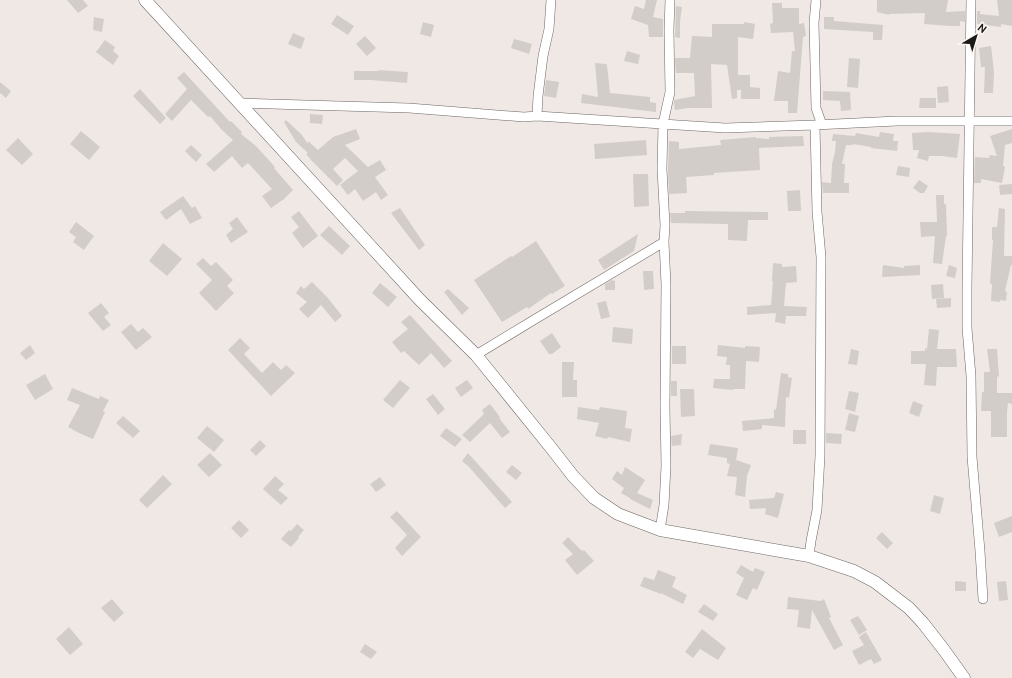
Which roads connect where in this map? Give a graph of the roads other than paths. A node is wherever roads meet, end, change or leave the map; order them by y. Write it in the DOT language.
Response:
graph roads {
  1 [pos="145,0"];
  2 [pos="550,0"];
  3 [pos="670,0"];
  4 [pos="816,0"];
  5 [pos="971,0"];
  6 [pos="240,103"];
  7 [pos="537,116"];
  8 [pos="970,121"];
  9 [pos="1012,121"];
  10 [pos="663,124"];
  11 [pos="819,125"];
  12 [pos="664,242"];
  13 [pos="476,355"];
  14 [pos="660,530"];
  15 [pos="809,556"];
  16 [pos="983,599"];
  17 [pos="964,678"];
  1 -- 6 [label="street"];
  2 -- 7 [label="street"];
  3 -- 10 [label="street"];
  4 -- 11 [label="street"];
  5 -- 8 [label="street"];
  6 -- 7 [label="street"];
  6 -- 13 [label="street"];
  7 -- 10 [label="street"];
  8 -- 9 [label="street"];
  8 -- 11 [label="street"];
  8 -- 16 [label="street"];
  10 -- 11 [label="street"];
  10 -- 12 [label="street"];
  11 -- 15 [label="street"];
  12 -- 13 [label="street"];
  12 -- 14 [label="street"];
  13 -- 14 [label="street"];
  14 -- 15 [label="street"];
  15 -- 17 [label="street"];
}
